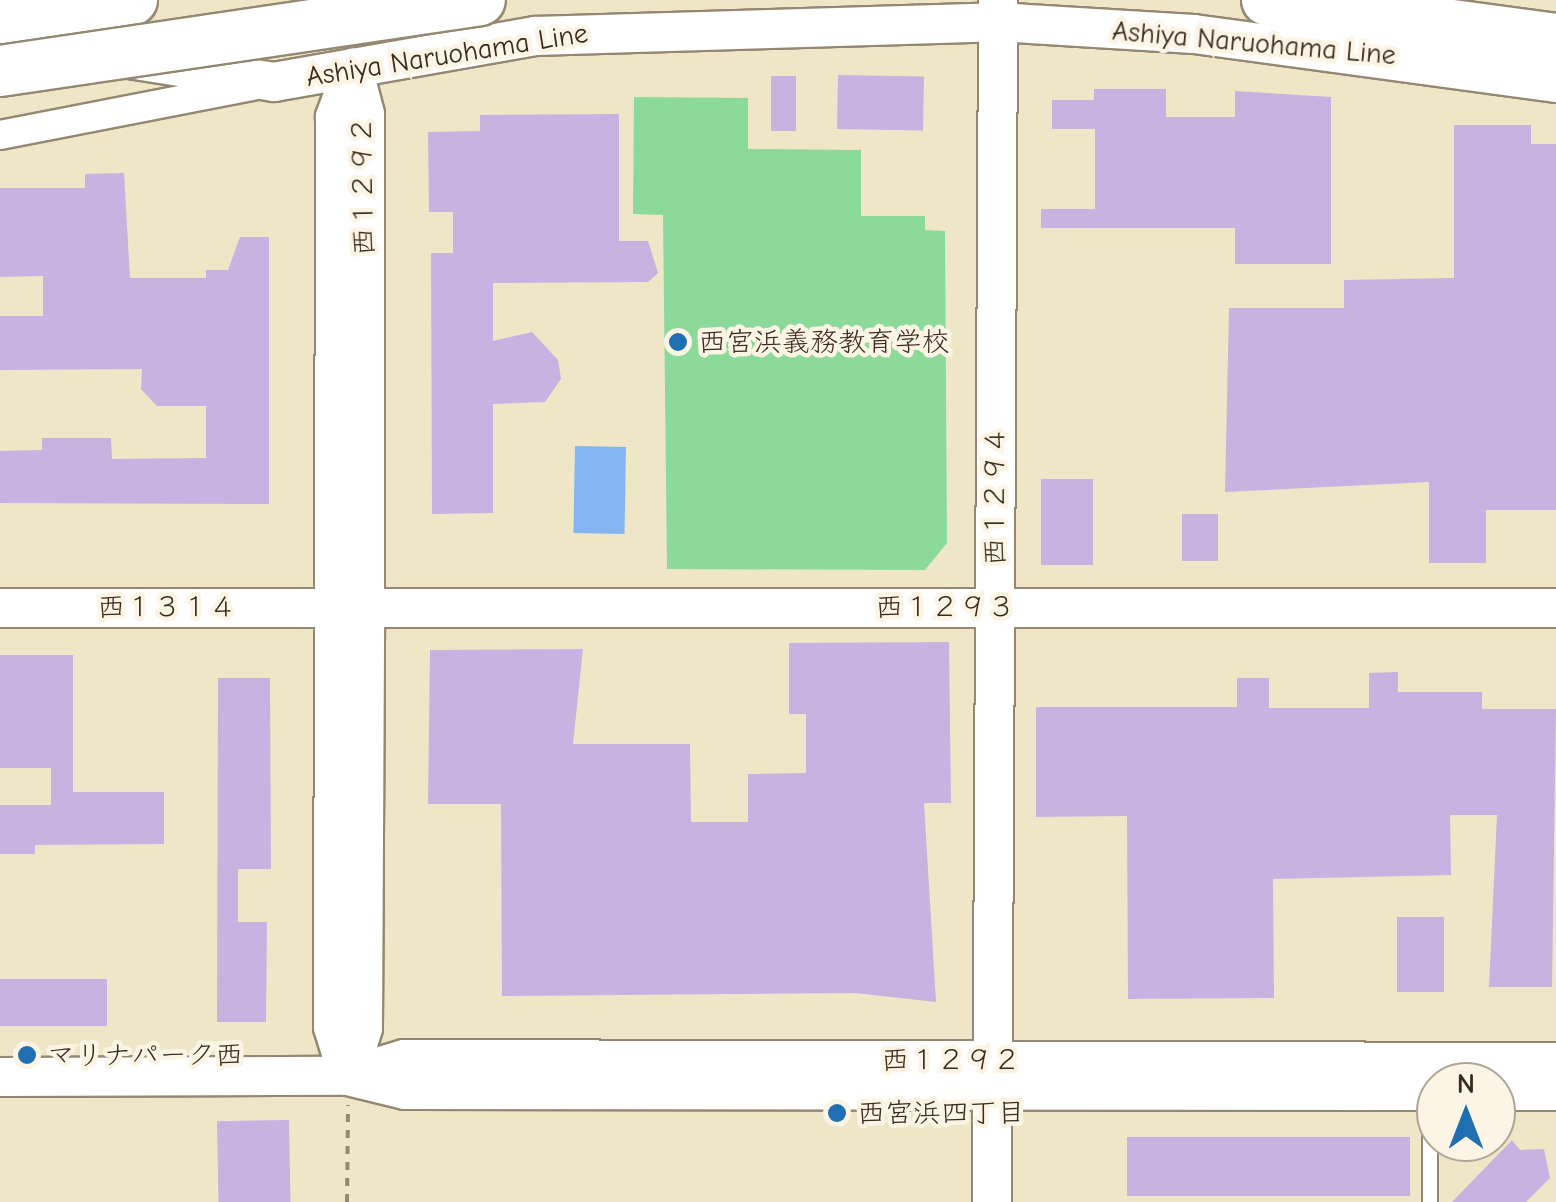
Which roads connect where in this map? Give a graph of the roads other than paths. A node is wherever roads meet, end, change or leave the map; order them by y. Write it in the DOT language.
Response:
graph roads {
  1 [pos="132,0"];
  2 [pos="352,0"];
  3 [pos="480,0"];
  4 [pos="1266,0"];
  5 [pos="998,11"];
  6 [pos="0,26"];
  7 [pos="1556,39"];
  8 [pos="353,68"];
  9 [pos="0,71"];
  10 [pos="274,82"];
  11 [pos="1556,84"];
  12 [pos="0,135"];
  13 [pos="350,606"];
  14 [pos="994,607"];
  15 [pos="0,608"];
  16 [pos="1556,608"];
  17 [pos="1556,1062"];
  18 [pos="0,1076"];
  19 [pos="348,1076"];
  20 [pos="992,1076"];
  21 [pos="1416,1090"];
  22 [pos="1516,1091"];
  23 [pos="1556,1091"];
  24 [pos="1431,1162"];
  25 [pos="992,1202"];
  26 [pos="1430,1202"];
  1 -- 6 [label="highway"];
  2 -- 8 [label="street"];
  3 -- 9 [label="highway, bridge"];
  4 -- 7 [label="highway"];
  5 -- 8 [label="street, Ashiya Naruohama Line"];
  5 -- 11 [label="street, Ashiya Naruohama Line"];
  5 -- 14 [label="street, 西１２９４"];
  6 -- 10 [label="street, Ashiya Naruohama Line"];
  8 -- 10 [label="street, Ashiya Naruohama Line"];
  8 -- 13 [label="street, 西１２９２"];
  10 -- 12 [label="street"];
  13 -- 14 [label="street, 西１２９３"];
  13 -- 15 [label="street, 西１３１４"];
  13 -- 19 [label="street, 西１２９２"];
  14 -- 16 [label="street, 西１２９３"];
  14 -- 20 [label="street, 西１２９４"];
  17 -- 20 [label="street, 西１２９２"];
  18 -- 19 [label="street"];
  19 -- 20 [label="street, 西１２９２"];
  20 -- 21 [label="street, 西１２９２"];
  20 -- 25 [label="street, 西１２９４"];
  22 -- 23 [label="street"];
  24 -- 26 [label="lane"];
}
